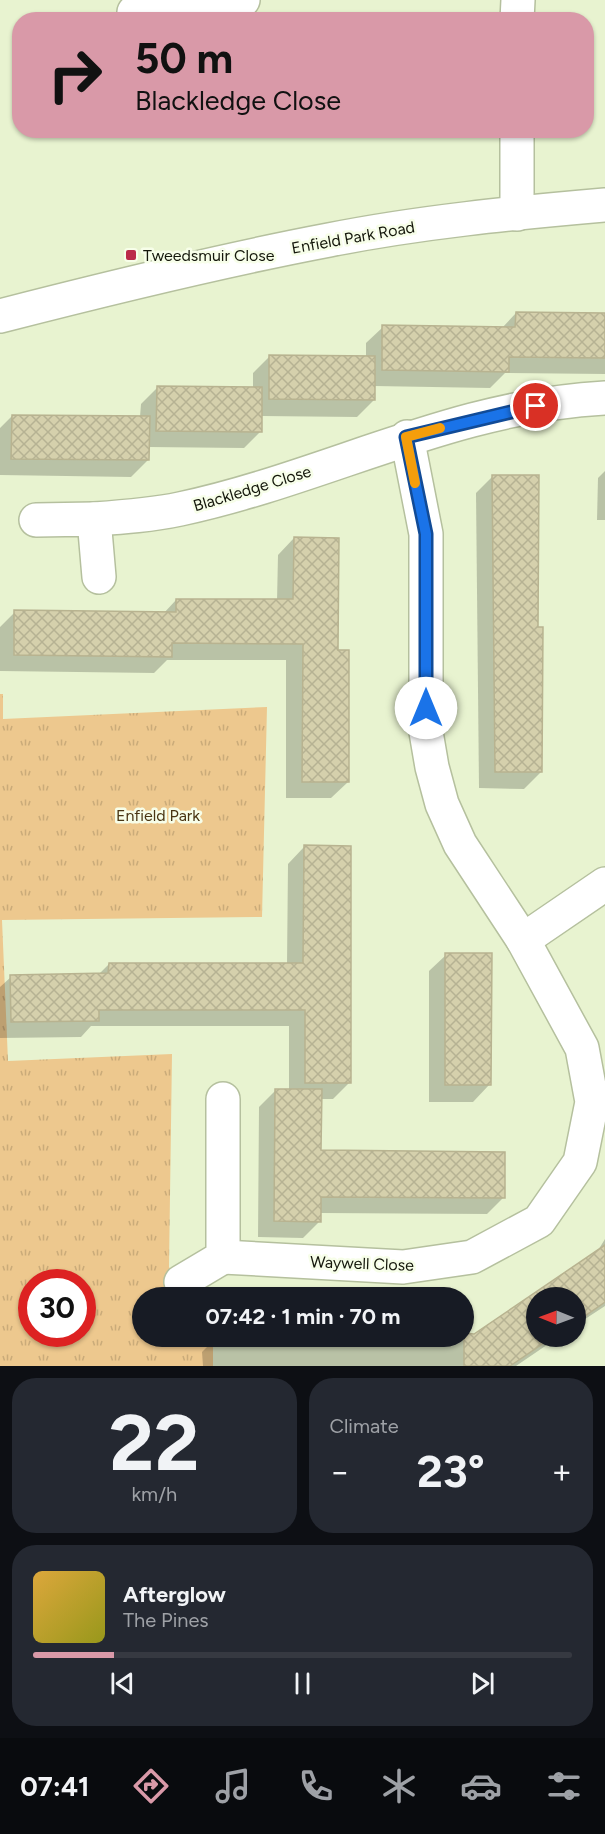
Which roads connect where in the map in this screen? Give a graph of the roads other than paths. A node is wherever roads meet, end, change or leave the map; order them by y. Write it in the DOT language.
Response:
graph roads {
  1 [pos="245,8"];
  2 [pos="131,11"];
  3 [pos="517,138"];
  4 [pos="605,206"];
  5 [pos="517,214"];
  6 [pos="0,316"];
  7 [pos="605,398"];
  8 [pos="406,437"];
  9 [pos="94,519"];
  10 [pos="36,520"];
  11 [pos="99,577"];
  12 [pos="605,884"];
  13 [pos="523,940"];
  14 [pos="223,1099"];
  15 [pos="223,1257"];
  16 [pos="181,1282"];
  1 -- 2 [label="street"];
  3 -- 5 [label="street"];
  4 -- 5 [label="street, Enfield Park Road"];
  5 -- 6 [label="street, Enfield Park Road"];
  7 -- 8 [label="street, Blackledge Close"];
  8 -- 9 [label="street, Blackledge Close"];
  8 -- 13 [label="street"];
  9 -- 10 [label="street, Blackledge Close"];
  9 -- 11 [label="street"];
  12 -- 13 [label="street"];
  13 -- 15 [label="street, Waywell Close"];
  14 -- 15 [label="street"];
  15 -- 16 [label="street"];
}
